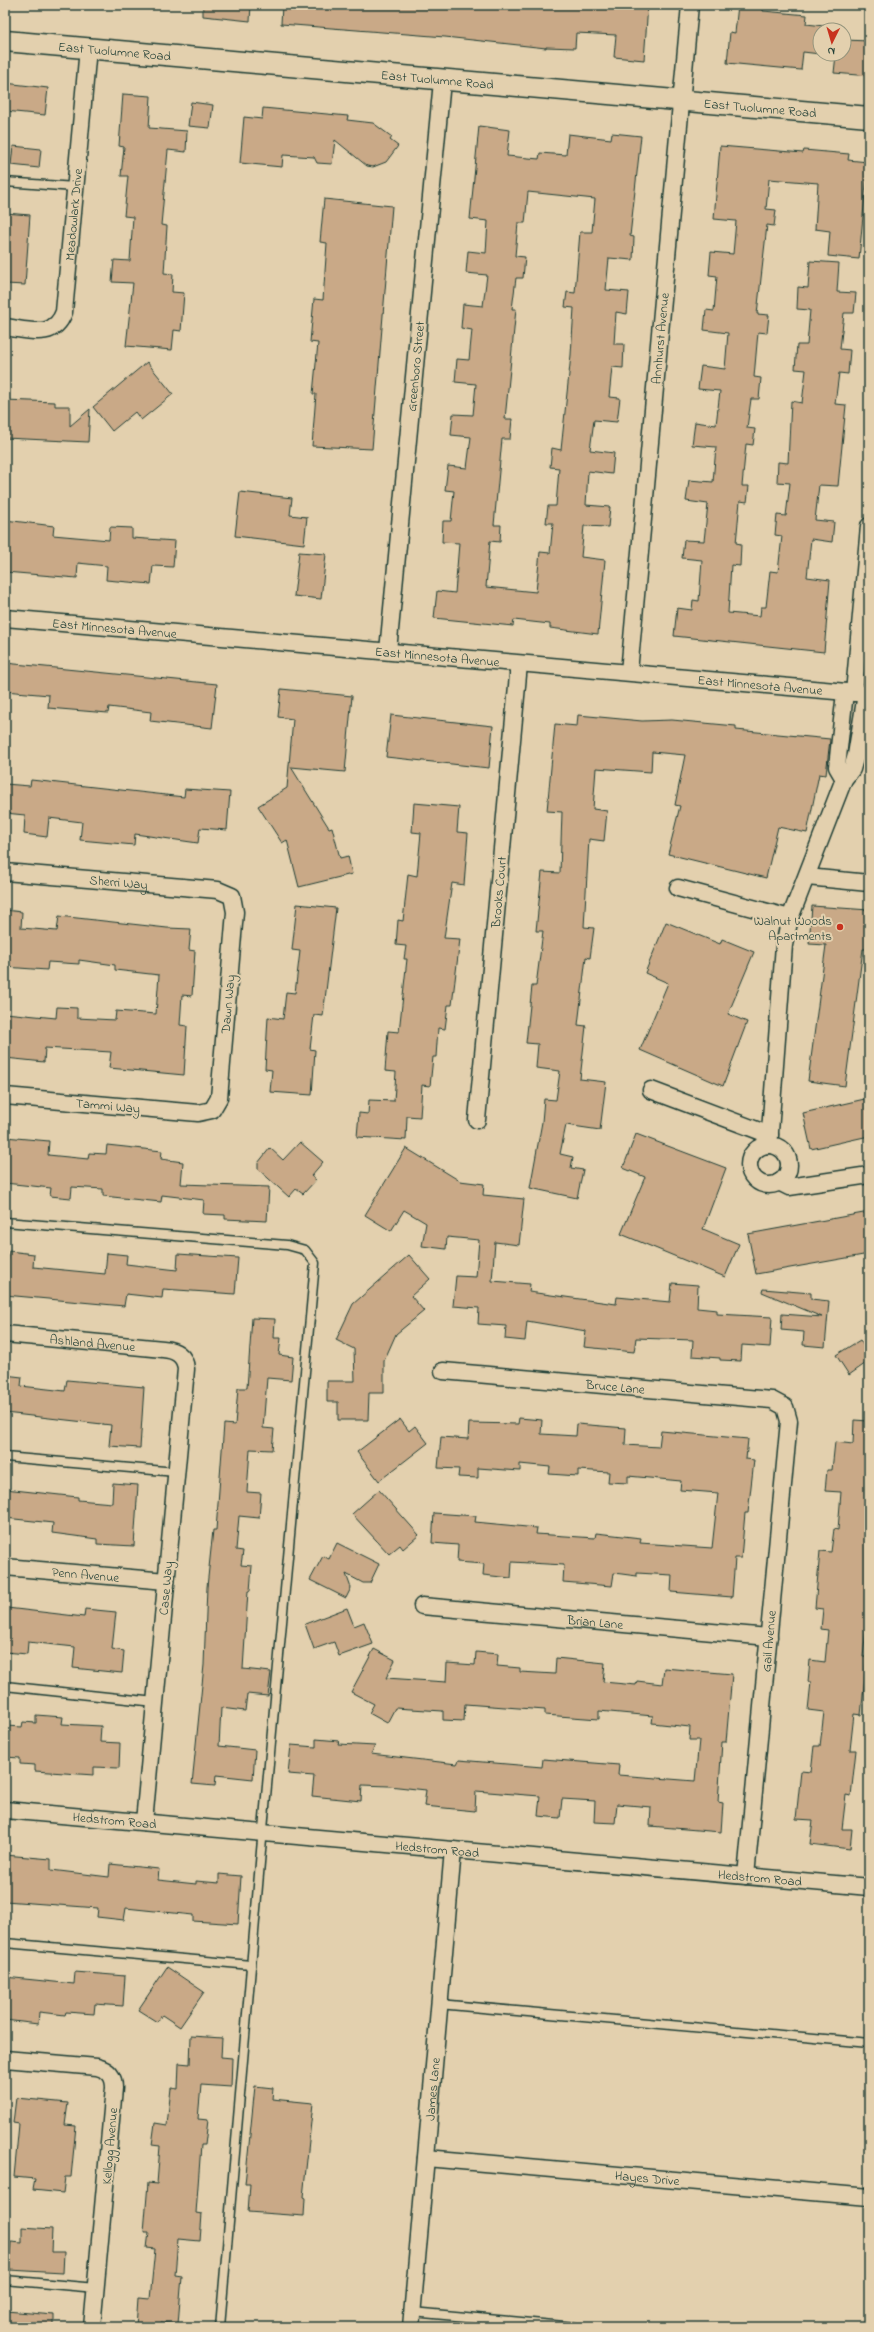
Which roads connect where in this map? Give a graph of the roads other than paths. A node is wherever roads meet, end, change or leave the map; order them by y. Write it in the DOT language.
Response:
graph roads {
  1 [pos="690,5"];
  2 [pos="5,41"];
  3 [pos="88,48"];
  4 [pos="442,81"];
  5 [pos="682,101"];
  6 [pos="869,117"];
  7 [pos="5,182"];
  8 [pos="75,187"];
  9 [pos="5,327"];
  10 [pos="869,526"];
  11 [pos="5,618"];
  12 [pos="388,652"];
  13 [pos="519,664"];
  14 [pos="628,672"];
  15 [pos="858,693"];
  16 [pos="5,872"];
  17 [pos="807,877"];
  18 [pos="869,883"];
  19 [pos="678,888"];
  20 [pos="232,896"];
  21 [pos="790,918"];
  22 [pos="651,1090"];
  23 [pos="5,1096"];
  24 [pos="212,1110"];
  25 [pos="477,1120"];
  26 [pos="769,1140"];
  27 [pos="869,1175"];
  28 [pos="779,1182"];
  29 [pos="5,1222"];
  30 [pos="5,1334"];
  31 [pos="180,1355"];
  32 [pos="443,1371"];
  33 [pos="785,1407"];
  34 [pos="5,1457"];
  35 [pos="176,1472"];
  36 [pos="5,1567"];
  37 [pos="166,1581"];
  38 [pos="422,1606"];
  39 [pos="769,1637"];
  40 [pos="5,1686"];
  41 [pos="155,1702"];
  42 [pos="5,1810"];
  43 [pos="144,1822"];
  44 [pos="263,1833"];
  45 [pos="453,1850"];
  46 [pos="746,1876"];
  47 [pos="869,1887"];
  48 [pos="5,1943"];
  49 [pos="251,1965"];
  50 [pos="439,2004"];
  51 [pos="869,2043"];
  52 [pos="5,2059"];
  53 [pos="426,2158"];
  54 [pos="869,2197"];
  55 [pos="5,2280"];
  56 [pos="96,2288"];
  57 [pos="411,2320"];
  58 [pos="92,2327"];
  59 [pos="220,2327"];
  60 [pos="575,2327"];
  1 -- 5 [label="street, Annhurst Avenue"];
  2 -- 3 [label="street, East Tuolumne Road"];
  3 -- 4 [label="street, East Tuolumne Road"];
  3 -- 8 [label="street, Meadowlark Drive"];
  4 -- 5 [label="street, East Tuolumne Road"];
  4 -- 12 [label="street, Greenboro Street"];
  5 -- 6 [label="street, East Tuolumne Road"];
  5 -- 14 [label="street, Annhurst Avenue"];
  7 -- 8 [label="lane"];
  8 -- 9 [label="street, Meadowlark Drive"];
  10 -- 15 [label="street"];
  11 -- 12 [label="street, East Minnesota Avenue"];
  12 -- 13 [label="street, East Minnesota Avenue"];
  13 -- 14 [label="street, East Minnesota Avenue"];
  13 -- 25 [label="street, Brooks Court"];
  14 -- 15 [label="street, East Minnesota Avenue"];
  15 -- 17 [label="street"];
  16 -- 20 [label="street, Sherri Way"];
  17 -- 18 [label="street"];
  17 -- 21 [label="street"];
  19 -- 21 [label="street"];
  20 -- 24 [label="street, Dawn Way"];
  21 -- 26 [label="street"];
  22 -- 26 [label="street"];
  23 -- 24 [label="street, Tammi Way"];
  26 -- 28 [label="street"];
  26 -- 28 [label="street"];
  27 -- 28 [label="street"];
  29 -- 44 [label="lane"];
  30 -- 31 [label="street, Ashland Avenue"];
  31 -- 35 [label="street, Case Way"];
  32 -- 33 [label="street, Bruce Lane"];
  33 -- 39 [label="street, Gail Avenue"];
  34 -- 35 [label="lane"];
  35 -- 37 [label="street, Case Way"];
  36 -- 37 [label="street, Penn Avenue"];
  37 -- 41 [label="street, Case Way"];
  38 -- 39 [label="street, Brian Lane"];
  39 -- 46 [label="street, Gail Avenue"];
  40 -- 41 [label="lane"];
  41 -- 43 [label="street, Case Way"];
  42 -- 43 [label="street, Hedstrom Road"];
  43 -- 44 [label="street, Hedstrom Road"];
  44 -- 45 [label="street, Hedstrom Road"];
  44 -- 49 [label="lane"];
  45 -- 46 [label="street, Hedstrom Road"];
  45 -- 50 [label="street, James Lane"];
  46 -- 47 [label="street, Hedstrom Road"];
  48 -- 49 [label="lane"];
  49 -- 59 [label="lane"];
  50 -- 51 [label="lane"];
  50 -- 53 [label="street, James Lane"];
  52 -- 56 [label="street, Kellogg Avenue"];
  53 -- 54 [label="street, Hayes Drive"];
  53 -- 57 [label="street, James Lane"];
  55 -- 56 [label="lane"];
  56 -- 58 [label="street, Kellogg Avenue"];
  57 -- 60 [label="lane"];
}
